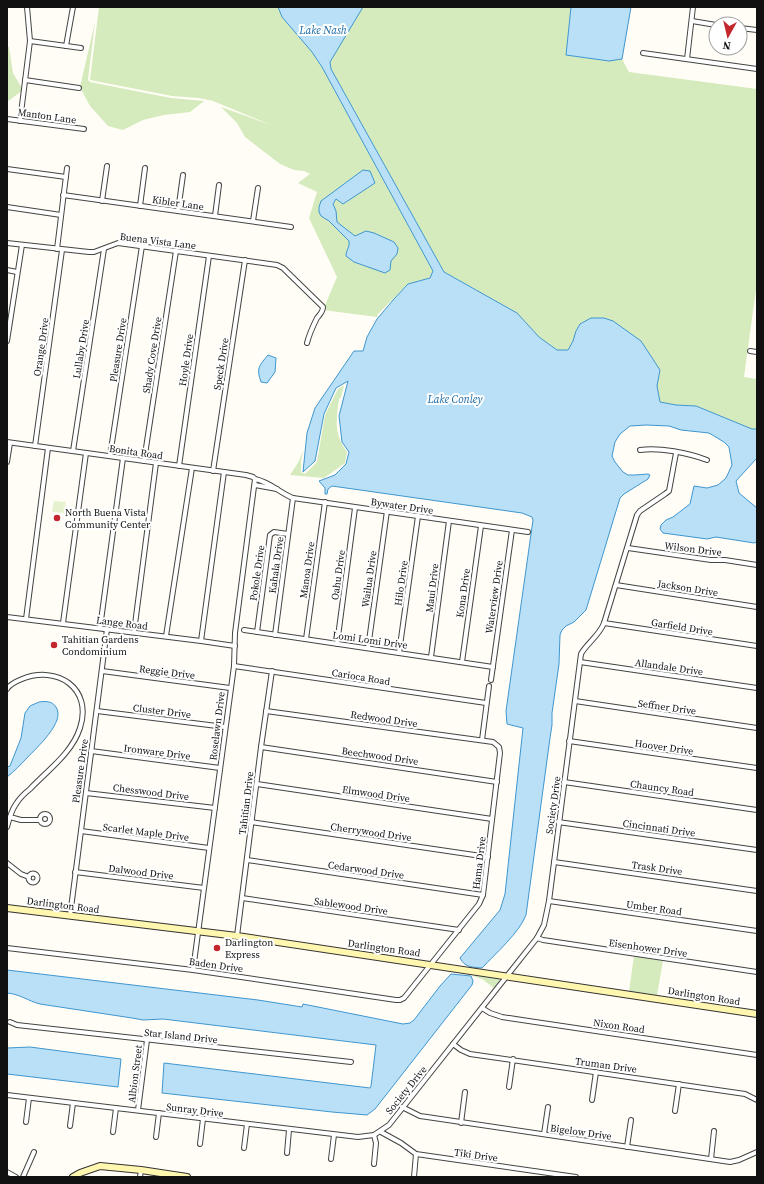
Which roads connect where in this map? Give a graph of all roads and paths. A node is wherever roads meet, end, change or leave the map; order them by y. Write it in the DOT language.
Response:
graph roads {
  1 [pos="27,7"];
  2 [pos="73,7"];
  3 [pos="694,7"];
  4 [pos="692,21"];
  5 [pos="708,24"];
  6 [pos="30,41"];
  7 [pos="66,46"];
  8 [pos="81,48"];
  9 [pos="643,53"];
  10 [pos="687,60"];
  11 [pos="757,69"];
  12 [pos="25,80"];
  13 [pos="79,88"];
  14 [pos="7,119"];
  15 [pos="20,121"];
  16 [pos="84,130"];
  17 [pos="107,166"];
  18 [pos="67,168"];
  19 [pos="145,168"];
  20 [pos="7,169"];
  21 [pos="183,175"];
  22 [pos="66,177"];
  23 [pos="219,185"];
  24 [pos="258,188"];
  25 [pos="63,195"];
  26 [pos="102,201"];
  27 [pos="140,206"];
  28 [pos="7,207"];
  29 [pos="178,211"];
  30 [pos="61,215"];
  31 [pos="215,216"];
  32 [pos="253,222"];
  33 [pos="291,227"];
  34 [pos="7,243"];
  35 [pos="22,245"];
  36 [pos="142,246"];
  37 [pos="104,249"];
  38 [pos="60,250"];
  39 [pos="176,251"];
  40 [pos="209,256"];
  41 [pos="245,260"];
  42 [pos="7,270"];
  43 [pos="17,272"];
  44 [pos="7,341"];
  45 [pos="307,343"];
  46 [pos="750,351"];
  47 [pos="757,352"];
  48 [pos="8,443"];
  49 [pos="35,446"];
  50 [pos="48,448"];
  51 [pos="640,450"];
  52 [pos="73,451"];
  53 [pos="86,453"];
  54 [pos="676,453"];
  55 [pos="110,456"];
  56 [pos="123,458"];
  57 [pos="706,460"];
  58 [pos="144,461"];
  59 [pos="7,462"];
  60 [pos="156,463"];
  61 [pos="179,466"];
  62 [pos="192,468"];
  63 [pos="213,471"];
  64 [pos="224,472"];
  65 [pos="255,479"];
  66 [pos="255,485"];
  67 [pos="277,490"];
  68 [pos="294,498"];
  69 [pos="325,502"];
  70 [pos="355,508"];
  71 [pos="387,511"];
  72 [pos="418,516"];
  73 [pos="449,521"];
  74 [pos="481,526"];
  75 [pos="512,530"];
  76 [pos="528,532"];
  77 [pos="288,534"];
  78 [pos="628,548"];
  79 [pos="757,565"];
  80 [pos="616,585"];
  81 [pos="757,607"];
  82 [pos="7,617"];
  83 [pos="26,619"];
  84 [pos="604,623"];
  85 [pos="63,624"];
  86 [pos="100,628"];
  87 [pos="107,629"];
  88 [pos="244,630"];
  89 [pos="134,632"];
  90 [pos="257,632"];
  91 [pos="275,634"];
  92 [pos="166,636"];
  93 [pos="306,639"];
  94 [pos="201,641"];
  95 [pos="337,644"];
  96 [pos="234,646"];
  97 [pos="757,646"];
  98 [pos="368,648"];
  99 [pos="399,653"];
  100 [pos="431,657"];
  101 [pos="462,662"];
  102 [pos="580,662"];
  103 [pos="234,666"];
  104 [pos="493,666"];
  105 [pos="102,671"];
  106 [pos="272,671"];
  107 [pos="491,680"];
  108 [pos="489,686"];
  109 [pos="230,688"];
  110 [pos="757,688"];
  111 [pos="7,689"];
  112 [pos="575,701"];
  113 [pos="486,703"];
  114 [pos="97,711"];
  115 [pos="266,711"];
  116 [pos="225,727"];
  117 [pos="757,728"];
  118 [pos="482,740"];
  119 [pos="570,741"];
  120 [pos="261,747"];
  121 [pos="499,747"];
  122 [pos="91,751"];
  123 [pos="220,768"];
  124 [pos="757,768"];
  125 [pos="497,782"];
  126 [pos="564,782"];
  127 [pos="257,784"];
  128 [pos="86,792"];
  129 [pos="215,808"];
  130 [pos="757,810"];
  131 [pos="10,817"];
  132 [pos="492,819"];
  133 [pos="40,820"];
  134 [pos="252,822"];
  135 [pos="558,822"];
  136 [pos="7,827"];
  137 [pos="81,831"];
  138 [pos="209,848"];
  139 [pos="757,850"];
  140 [pos="488,857"];
  141 [pos="247,860"];
  142 [pos="554,862"];
  143 [pos="7,863"];
  144 [pos="75,872"];
  145 [pos="29,877"];
  146 [pos="204,888"];
  147 [pos="757,891"];
  148 [pos="483,895"];
  149 [pos="242,898"];
  150 [pos="549,901"];
  151 [pos="7,908"];
  152 [pos="70,916"];
  153 [pos="459,930"];
  154 [pos="198,931"];
  155 [pos="757,931"];
  156 [pos="237,936"];
  157 [pos="537,938"];
  158 [pos="7,948"];
  159 [pos="431,965"];
  160 [pos="193,970"];
  161 [pos="757,972"];
  162 [pos="507,976"];
  163 [pos="482,1008"];
  164 [pos="757,1014"];
  165 [pos="10,1022"];
  166 [pos="147,1040"];
  167 [pos="453,1044"];
  168 [pos="757,1055"];
  169 [pos="513,1060"];
  170 [pos="351,1062"];
  171 [pos="596,1072"];
  172 [pos="679,1084"];
  173 [pos="509,1087"];
  174 [pos="465,1092"];
  175 [pos="7,1095"];
  176 [pos="29,1098"];
  177 [pos="592,1100"];
  178 [pos="757,1100"];
  179 [pos="73,1103"];
  180 [pos="402,1107"];
  181 [pos="548,1107"];
  182 [pos="116,1108"];
  183 [pos="138,1110"];
  184 [pos="675,1111"];
  185 [pos="159,1113"];
  186 [pos="203,1119"];
  187 [pos="631,1120"];
  188 [pos="26,1122"];
  189 [pos="461,1123"];
  190 [pos="247,1124"];
  191 [pos="70,1126"];
  192 [pos="289,1130"];
  193 [pos="714,1131"];
  194 [pos="113,1132"];
  195 [pos="381,1132"];
  196 [pos="544,1134"];
  197 [pos="334,1135"];
  198 [pos="374,1136"];
  199 [pos="156,1137"];
  200 [pos="200,1144"];
  201 [pos="627,1147"];
  202 [pos="244,1148"];
  203 [pos="34,1152"];
  204 [pos="757,1152"];
  205 [pos="287,1153"];
  206 [pos="416,1154"];
  207 [pos="330,1159"];
  208 [pos="711,1159"];
  209 [pos="374,1164"];
  210 [pos="7,1172"];
  211 [pos="140,1174"];
  212 [pos="16,1177"];
  213 [pos="23,1177"];
  214 [pos="73,1177"];
  215 [pos="187,1177"];
  216 [pos="414,1177"];
  217 [pos="576,1177"];
  1 -- 6 [label="street"];
  2 -- 7 [label="street"];
  3 -- 4 [label="street"];
  4 -- 5 [label="street"];
  4 -- 10 [label="street"];
  6 -- 7 [label="street"];
  6 -- 12 [label="street"];
  7 -- 8 [label="street"];
  9 -- 10 [label="street"];
  10 -- 11 [label="street"];
  12 -- 13 [label="street"];
  12 -- 15 [label="street"];
  14 -- 15 [label="street, Manton Lane"];
  15 -- 16 [label="street, Manton Lane"];
  17 -- 26 [label="street"];
  18 -- 22 [label="street, Orange Drive"];
  19 -- 27 [label="street"];
  20 -- 22 [label="street"];
  21 -- 29 [label="street"];
  22 -- 25 [label="street, Orange Drive"];
  23 -- 31 [label="street"];
  24 -- 32 [label="street"];
  25 -- 26 [label="street, Kibler Lane"];
  25 -- 30 [label="street, Orange Drive"];
  26 -- 27 [label="street, Kibler Lane"];
  27 -- 29 [label="street, Kibler Lane"];
  28 -- 30 [label="street"];
  29 -- 31 [label="street, Kibler Lane"];
  30 -- 38 [label="street, Orange Drive"];
  31 -- 32 [label="street, Kibler Lane"];
  32 -- 33 [label="street, Kibler Lane"];
  34 -- 35 [label="street, Buena Vista Lane"];
  35 -- 38 [label="street, Buena Vista Lane"];
  35 -- 43 [label="street"];
  36 -- 37 [label="street, Buena Vista Lane"];
  36 -- 39 [label="street, Buena Vista Lane"];
  36 -- 55 [label="street, Pleasure Drive"];
  37 -- 38 [label="street, Buena Vista Lane"];
  37 -- 52 [label="street, Lullaby Drive"];
  38 -- 49 [label="street, Orange Drive"];
  39 -- 40 [label="street, Buena Vista Lane"];
  39 -- 58 [label="street, Shady Cove Drive"];
  40 -- 41 [label="street, Buena Vista Lane"];
  40 -- 61 [label="street, Hoyle Drive"];
  41 -- 45 [label="street, Buena Vista Lane"];
  41 -- 63 [label="street, Speck Drive"];
  42 -- 43 [label="street"];
  43 -- 44 [label="street"];
  46 -- 47 [label="street"];
  48 -- 49 [label="street, Bonita Road"];
  48 -- 59 [label="street"];
  49 -- 50 [label="street, Bonita Road"];
  50 -- 52 [label="street, Bonita Road"];
  50 -- 83 [label="street"];
  51 -- 54 [label="street"];
  52 -- 53 [label="street, Bonita Road"];
  53 -- 55 [label="street, Bonita Road"];
  53 -- 85 [label="street"];
  54 -- 57 [label="street"];
  54 -- 78 [label="street, Society Drive"];
  55 -- 56 [label="street, Bonita Road"];
  56 -- 58 [label="street, Bonita Road"];
  56 -- 86 [label="street"];
  58 -- 60 [label="street, Bonita Road"];
  60 -- 61 [label="street, Bonita Road"];
  60 -- 89 [label="street"];
  61 -- 62 [label="street, Bonita Road"];
  62 -- 63 [label="street, Bonita Road"];
  62 -- 92 [label="street"];
  63 -- 64 [label="street, Bonita Road"];
  64 -- 65 [label="street, Bonita Road"];
  64 -- 94 [label="street"];
  65 -- 66 [label="street"];
  65 -- 67 [label="street, Bywater Drive"];
  66 -- 67 [label="street, Bywater Drive"];
  66 -- 96 [label="street, Roselawn Drive"];
  67 -- 68 [label="street, Bywater Drive"];
  68 -- 69 [label="street, Bywater Drive"];
  68 -- 77 [label="street, Kahala Drive"];
  69 -- 70 [label="street, Bywater Drive"];
  69 -- 93 [label="street, Manoa Drive"];
  70 -- 71 [label="street, Bywater Drive"];
  70 -- 95 [label="street, Oahu Drive"];
  71 -- 72 [label="street, Bywater Drive"];
  71 -- 98 [label="street, Wailua Drive"];
  72 -- 73 [label="street, Bywater Drive"];
  72 -- 99 [label="street, Hilo Drive"];
  73 -- 74 [label="street, Bywater Drive"];
  73 -- 100 [label="street, Maui Drive"];
  74 -- 75 [label="street, Bywater Drive"];
  74 -- 101 [label="street, Kona Drive"];
  75 -- 76 [label="street, Bywater Drive"];
  75 -- 104 [label="street, Waterview Drive"];
  77 -- 90 [label="street, Pokole Drive"];
  77 -- 91 [label="street, Kahala Drive"];
  78 -- 79 [label="street, Wilson Drive"];
  78 -- 80 [label="street, Society Drive"];
  80 -- 81 [label="street, Jackson Drive"];
  80 -- 84 [label="street, Society Drive"];
  82 -- 83 [label="street, Lange Road"];
  83 -- 85 [label="street, Lange Road"];
  84 -- 97 [label="street, Garfield Drive"];
  84 -- 102 [label="street, Society Drive"];
  85 -- 86 [label="street, Lange Road"];
  86 -- 87 [label="street, Lange Road"];
  87 -- 89 [label="street, Lange Road"];
  87 -- 105 [label="street, Pleasure Drive"];
  88 -- 90 [label="street, Lomi Lomi Drive"];
  89 -- 92 [label="street, Lange Road"];
  90 -- 91 [label="street, Lomi Lomi Drive"];
  91 -- 93 [label="street, Lomi Lomi Drive"];
  92 -- 94 [label="street, Lange Road"];
  93 -- 95 [label="street, Lomi Lomi Drive"];
  94 -- 96 [label="street, Lange Road"];
  95 -- 98 [label="street, Lomi Lomi Drive"];
  96 -- 103 [label="street, Roselawn Drive"];
  98 -- 99 [label="street, Lomi Lomi Drive"];
  99 -- 100 [label="street, Lomi Lomi Drive"];
  100 -- 101 [label="street, Lomi Lomi Drive"];
  101 -- 104 [label="street, Lomi Lomi Drive"];
  102 -- 110 [label="street, Allandale Drive"];
  102 -- 112 [label="street, Society Drive"];
  103 -- 106 [label="street, Carioca Road"];
  103 -- 109 [label="street, Roselawn Drive"];
  104 -- 107 [label="street, Waterview Drive"];
  105 -- 109 [label="street, Reggie Drive"];
  105 -- 114 [label="street, Pleasure Drive"];
  106 -- 113 [label="street, Carioca Road"];
  106 -- 115 [label="street, Tahitian Drive"];
  108 -- 113 [label="street"];
  109 -- 116 [label="street, Roselawn Drive"];
  111 -- 131 [label="street"];
  112 -- 117 [label="street, Seffner Drive"];
  112 -- 119 [label="street, Society Drive"];
  113 -- 118 [label="street"];
  114 -- 116 [label="street, Cluster Drive"];
  114 -- 122 [label="street, Pleasure Drive"];
  115 -- 118 [label="street, Redwood Drive"];
  115 -- 120 [label="street, Tahitian Drive"];
  116 -- 123 [label="street, Roselawn Drive"];
  118 -- 121 [label="street, Redwood Drive"];
  119 -- 124 [label="street, Hoover Drive"];
  119 -- 126 [label="street, Society Drive"];
  120 -- 125 [label="street, Beechwood Drive"];
  120 -- 127 [label="street, Tahitian Drive"];
  121 -- 125 [label="street, Hama Drive"];
  122 -- 123 [label="street, Ironware Drive"];
  122 -- 128 [label="street, Pleasure Drive"];
  123 -- 129 [label="street, Roselawn Drive"];
  125 -- 132 [label="street, Hama Drive"];
  126 -- 130 [label="street, Chauncy Road"];
  126 -- 135 [label="street, Society Drive"];
  127 -- 132 [label="street, Elmwood Drive"];
  127 -- 134 [label="street, Tahitian Drive"];
  128 -- 129 [label="street, Chesswood Drive"];
  128 -- 137 [label="street, Pleasure Drive"];
  129 -- 138 [label="street, Roselawn Drive"];
  131 -- 133 [label="street"];
  131 -- 136 [label="street"];
  132 -- 140 [label="street, Hama Drive"];
  134 -- 140 [label="street, Cherrywood Drive"];
  134 -- 141 [label="street, Tahitian Drive"];
  135 -- 139 [label="street, Cincinnati Drive"];
  135 -- 142 [label="street, Society Drive"];
  137 -- 138 [label="street, Scarlet Maple Drive"];
  137 -- 144 [label="street, Pleasure Drive"];
  138 -- 146 [label="street, Roselawn Drive"];
  140 -- 148 [label="street, Hama Drive"];
  141 -- 148 [label="street, Cedarwood Drive"];
  141 -- 149 [label="street, Tahitian Drive"];
  142 -- 147 [label="street, Trask Drive"];
  142 -- 150 [label="street, Society Drive"];
  143 -- 145 [label="street"];
  144 -- 146 [label="street, Dalwood Drive"];
  144 -- 152 [label="street, Pleasure Drive"];
  146 -- 154 [label="street, Roselawn Drive"];
  148 -- 153 [label="street, Hama Drive"];
  149 -- 153 [label="street, Sablewood Drive"];
  149 -- 156 [label="street, Tahitian Drive"];
  150 -- 155 [label="street, Umber Road"];
  150 -- 157 [label="street, Society Drive"];
  151 -- 152 [label="street, Darlington Road"];
  152 -- 154 [label="street, Darlington Road"];
  153 -- 159 [label="street, Hama Drive"];
  154 -- 156 [label="street, Darlington Road"];
  154 -- 160 [label="street, Roselawn Drive"];
  156 -- 159 [label="street, Darlington Road"];
  157 -- 161 [label="street, Eisenhower Drive"];
  157 -- 162 [label="street, Society Drive"];
  158 -- 160 [label="street, Baden Drive"];
  159 -- 160 [label="street, Baden Drive"];
  159 -- 162 [label="street, Darlington Road"];
  162 -- 163 [label="street, Society Drive"];
  162 -- 164 [label="street, Darlington Road"];
  163 -- 167 [label="street, Society Drive"];
  163 -- 168 [label="street, Nixon Road"];
  165 -- 166 [label="street, Star Island Drive"];
  166 -- 170 [label="street, Star Island Drive"];
  166 -- 183 [label="street, Albion Street"];
  167 -- 169 [label="street, Truman Drive"];
  167 -- 180 [label="street, Society Drive"];
  169 -- 171 [label="street, Truman Drive"];
  169 -- 173 [label="street"];
  171 -- 172 [label="street, Truman Drive"];
  171 -- 177 [label="street"];
  172 -- 178 [label="street, Truman Drive"];
  172 -- 184 [label="street"];
  174 -- 189 [label="street"];
  175 -- 176 [label="street, Sunray Drive"];
  176 -- 179 [label="street, Sunray Drive"];
  176 -- 188 [label="street"];
  179 -- 182 [label="street, Sunray Drive"];
  179 -- 191 [label="street"];
  180 -- 189 [label="street, Bigelow Drive"];
  180 -- 195 [label="street, Society Drive"];
  181 -- 196 [label="street"];
  182 -- 183 [label="street, Sunray Drive"];
  182 -- 194 [label="street"];
  183 -- 185 [label="street, Sunray Drive"];
  185 -- 186 [label="street, Sunray Drive"];
  185 -- 199 [label="street"];
  186 -- 190 [label="street, Sunray Drive"];
  186 -- 200 [label="street"];
  187 -- 201 [label="street"];
  189 -- 196 [label="street, Bigelow Drive"];
  190 -- 192 [label="street, Sunray Drive"];
  190 -- 202 [label="street"];
  192 -- 197 [label="street, Sunray Drive"];
  192 -- 205 [label="street"];
  193 -- 208 [label="street"];
  195 -- 198 [label="street, Sunray Drive"];
  195 -- 206 [label="street, Tiki Drive"];
  196 -- 201 [label="street, Bigelow Drive"];
  197 -- 198 [label="street, Sunray Drive"];
  197 -- 207 [label="street"];
  198 -- 209 [label="street"];
  201 -- 208 [label="street, Bigelow Drive"];
  203 -- 213 [label="street"];
  204 -- 208 [label="street, Bigelow Drive"];
  206 -- 216 [label="street"];
  206 -- 217 [label="street, Tiki Drive"];
  210 -- 212 [label="street"];
  211 -- 214 [label="street"];
  211 -- 215 [label="street"];
}
